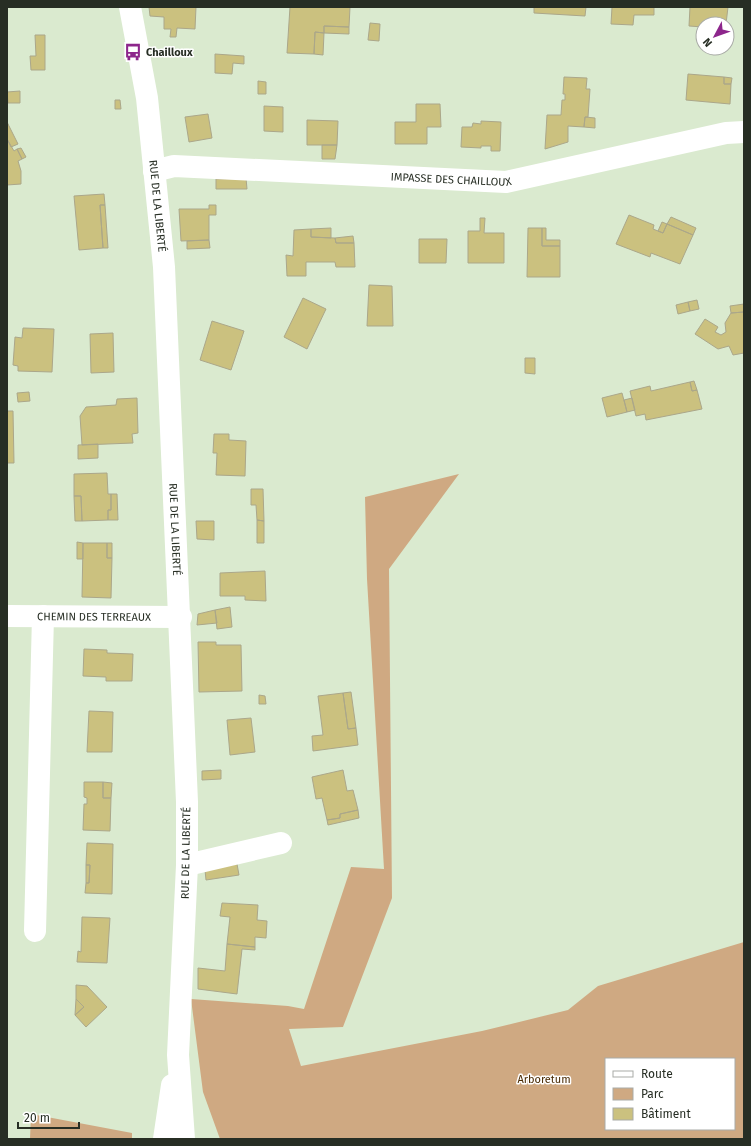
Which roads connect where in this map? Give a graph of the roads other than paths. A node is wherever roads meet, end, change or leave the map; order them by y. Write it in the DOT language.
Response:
graph roads {
  1 [pos="130,7"];
  2 [pos="744,132"];
  3 [pos="154,170"];
  4 [pos="7,616"];
  5 [pos="43,616"];
  6 [pos="181,616"];
  7 [pos="281,843"];
  8 [pos="187,865"];
  9 [pos="35,930"];
  10 [pos="178,1055"];
  11 [pos="168,1137"];
  12 [pos="184,1139"];
  1 -- 3 [label="street, RUE DE LA LIBERTÉ"];
  2 -- 3 [label="street, IMPASSE DES CHAILLOUX"];
  3 -- 6 [label="street, RUE DE LA LIBERTÉ"];
  4 -- 5 [label="street, CHEMIN DES TERREAUX"];
  5 -- 6 [label="street, CHEMIN DES TERREAUX"];
  5 -- 9 [label="street"];
  6 -- 8 [label="street, RUE DE LA LIBERTÉ"];
  7 -- 8 [label="street"];
  8 -- 10 [label="street, RUE DE LA LIBERTÉ"];
  10 -- 11 [label="street, RUE DE LA LIBERTÉ"];
  10 -- 12 [label="street, RUE DE LA LIBERTÉ"];
}
